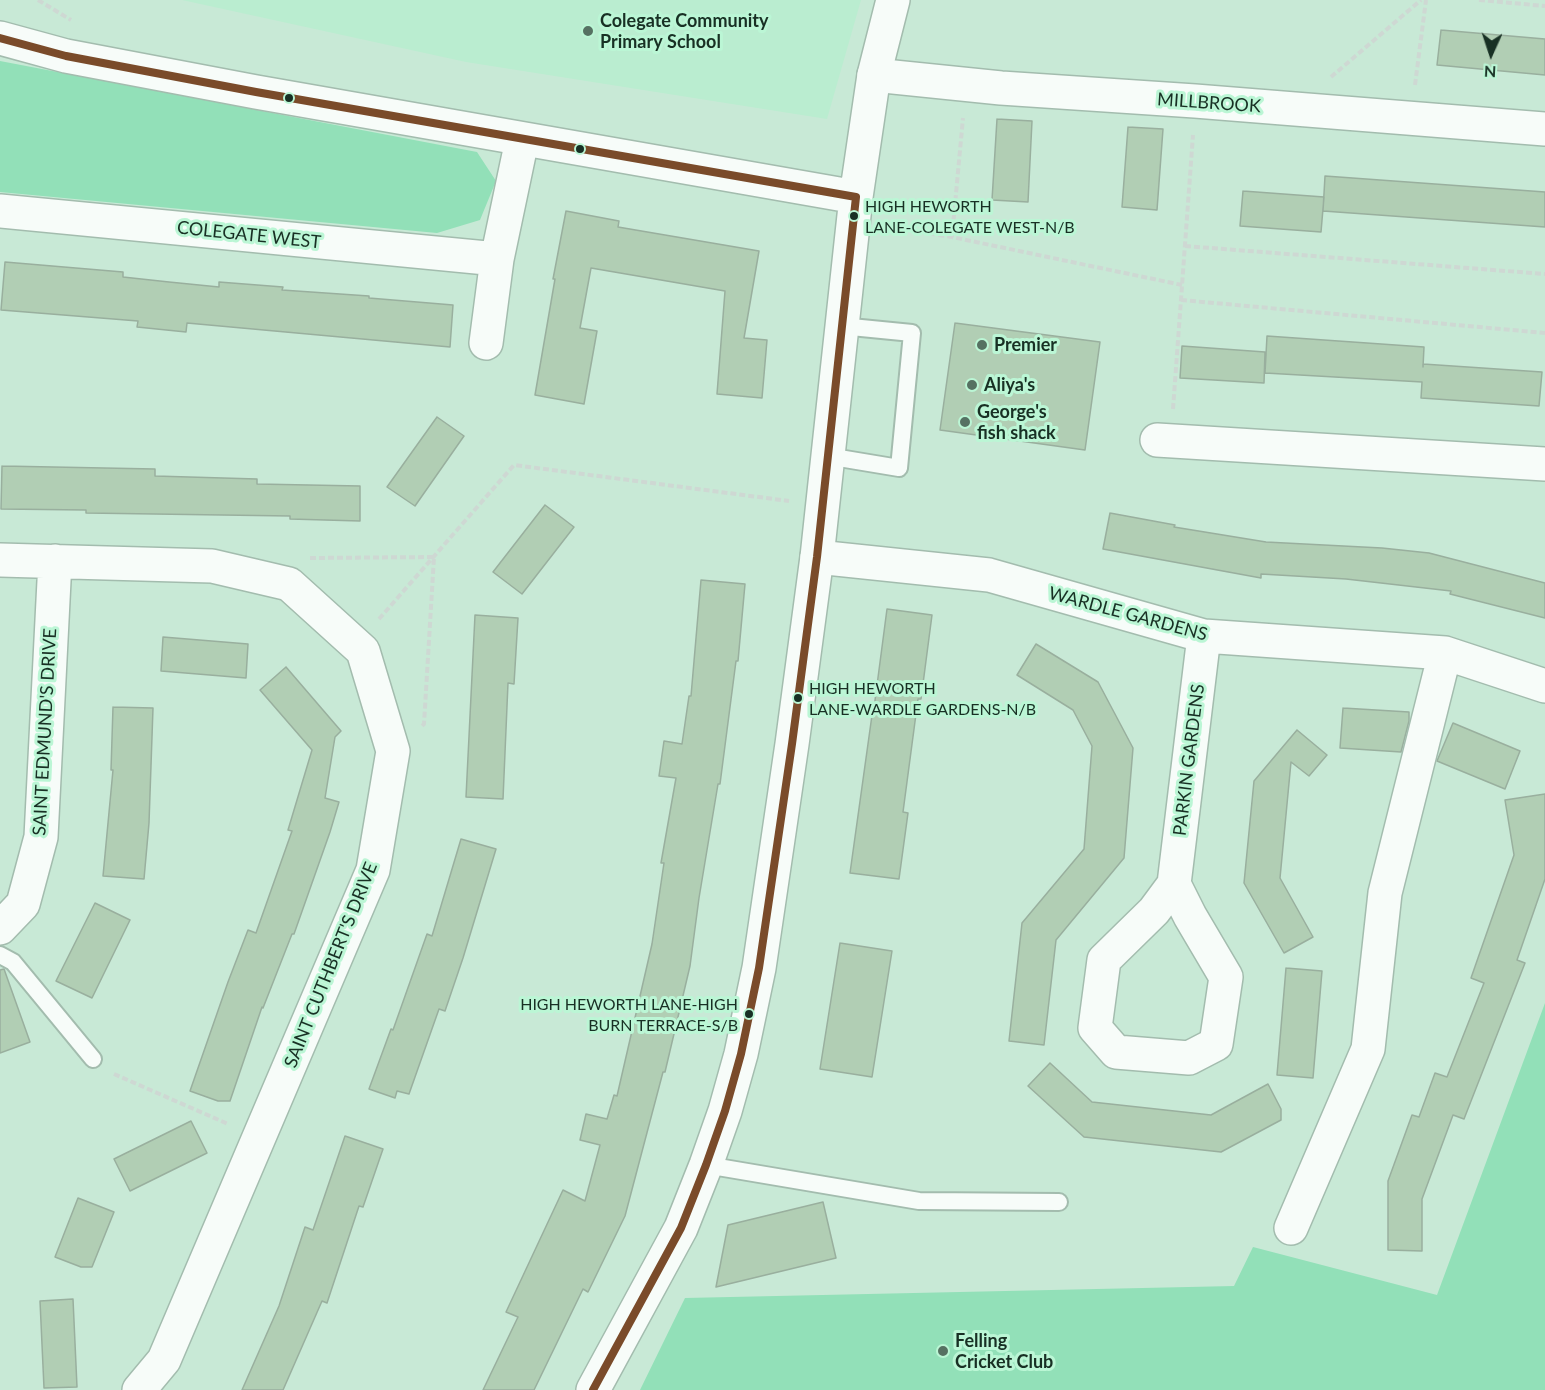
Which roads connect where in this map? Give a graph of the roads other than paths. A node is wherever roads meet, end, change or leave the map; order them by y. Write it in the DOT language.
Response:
graph roads {
  1 [pos="893,0"];
  2 [pos="0,38"];
  3 [pos="874,75"];
  4 [pos="1545,129"];
  5 [pos="522,140"];
  6 [pos="854,209"];
  7 [pos="0,211"];
  8 [pos="497,259"];
  9 [pos="841,326"];
  10 [pos="486,343"];
  11 [pos="1164,440"];
  12 [pos="827,456"];
  13 [pos="1545,464"];
  14 [pos="817,557"];
  15 [pos="0,560"];
  16 [pos="55,561"];
  17 [pos="1204,636"];
  18 [pos="1445,653"];
  19 [pos="1545,686"];
  20 [pos="1174,884"];
  21 [pos="0,928"];
  22 [pos="0,955"];
  23 [pos="93,1059"];
  24 [pos="706,1165"];
  25 [pos="1059,1202"];
  26 [pos="1291,1228"];
  27 [pos="140,1390"];
  28 [pos="594,1390"];
  1 -- 3 [label="street"];
  2 -- 5 [label="street"];
  3 -- 4 [label="street, MILLBROOK"];
  3 -- 6 [label="street"];
  5 -- 6 [label="street"];
  5 -- 8 [label="street"];
  6 -- 9 [label="street"];
  7 -- 8 [label="street, COLEGATE WEST"];
  8 -- 10 [label="street"];
  9 -- 12 [label="street"];
  9 -- 12 [label="lane"];
  11 -- 13 [label="street"];
  12 -- 14 [label="street"];
  14 -- 17 [label="street, WARDLE GARDENS"];
  14 -- 24 [label="street"];
  15 -- 16 [label="street, SAINT CUTHBERT'S DRIVE"];
  16 -- 21 [label="street, SAINT EDMUND'S DRIVE"];
  16 -- 27 [label="street, SAINT CUTHBERT'S DRIVE"];
  17 -- 18 [label="street, WARDLE GARDENS"];
  17 -- 20 [label="street, PARKIN GARDENS"];
  18 -- 19 [label="street, WARDLE GARDENS"];
  18 -- 26 [label="street"];
  20 -- 20 [label="street, PARKIN GARDENS"];
  22 -- 23 [label="lane"];
  24 -- 25 [label="lane"];
  24 -- 28 [label="street"];
}
